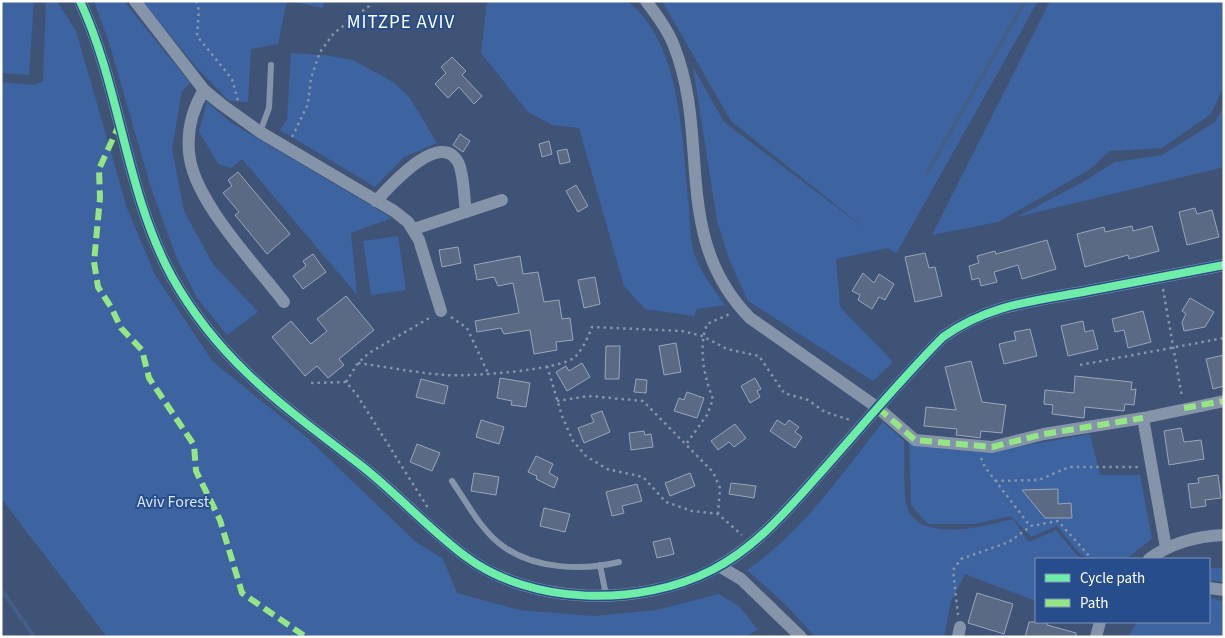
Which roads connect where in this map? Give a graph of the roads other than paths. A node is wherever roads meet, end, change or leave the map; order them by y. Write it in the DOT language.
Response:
graph roads {
  1 [pos="80,1"];
  2 [pos="134,1"];
  3 [pos="646,1"];
  4 [pos="271,65"];
  5 [pos="204,90"];
  6 [pos="260,132"];
  7 [pos="502,200"];
  8 [pos="376,201"];
  9 [pos="466,212"];
  10 [pos="414,229"];
  11 [pos="1224,265"];
  12 [pos="284,302"];
  13 [pos="441,311"];
  14 [pos="1224,401"];
  15 [pos="878,408"];
  16 [pos="1143,418"];
  17 [pos="452,481"];
  18 [pos="1224,536"];
  19 [pos="1166,548"];
  20 [pos="1151,558"];
  21 [pos="619,562"];
  22 [pos="600,565"];
  23 [pos="719,566"];
  24 [pos="1210,588"];
  25 [pos="1224,590"];
  26 [pos="606,595"];
  27 [pos="1100,623"];
  28 [pos="802,637"];
  29 [pos="1096,637"];
  1 -- 26 [label="street"];
  2 -- 5 [label="street"];
  3 -- 15 [label="street"];
  4 -- 6 [label="lane"];
  5 -- 6 [label="street"];
  5 -- 12 [label="street"];
  6 -- 8 [label="street"];
  7 -- 9 [label="street"];
  8 -- 9 [label="street"];
  8 -- 10 [label="street"];
  9 -- 10 [label="street"];
  10 -- 13 [label="street"];
  11 -- 15 [label="street"];
  14 -- 16 [label="street"];
  15 -- 16 [label="street"];
  15 -- 23 [label="street"];
  16 -- 19 [label="street"];
  17 -- 22 [label="lane"];
  18 -- 19 [label="street"];
  19 -- 20 [label="street"];
  21 -- 22 [label="lane"];
  22 -- 26 [label="lane"];
  23 -- 26 [label="street"];
  23 -- 28 [label="street"];
  24 -- 25 [label="street"];
  27 -- 29 [label="street"];
}
